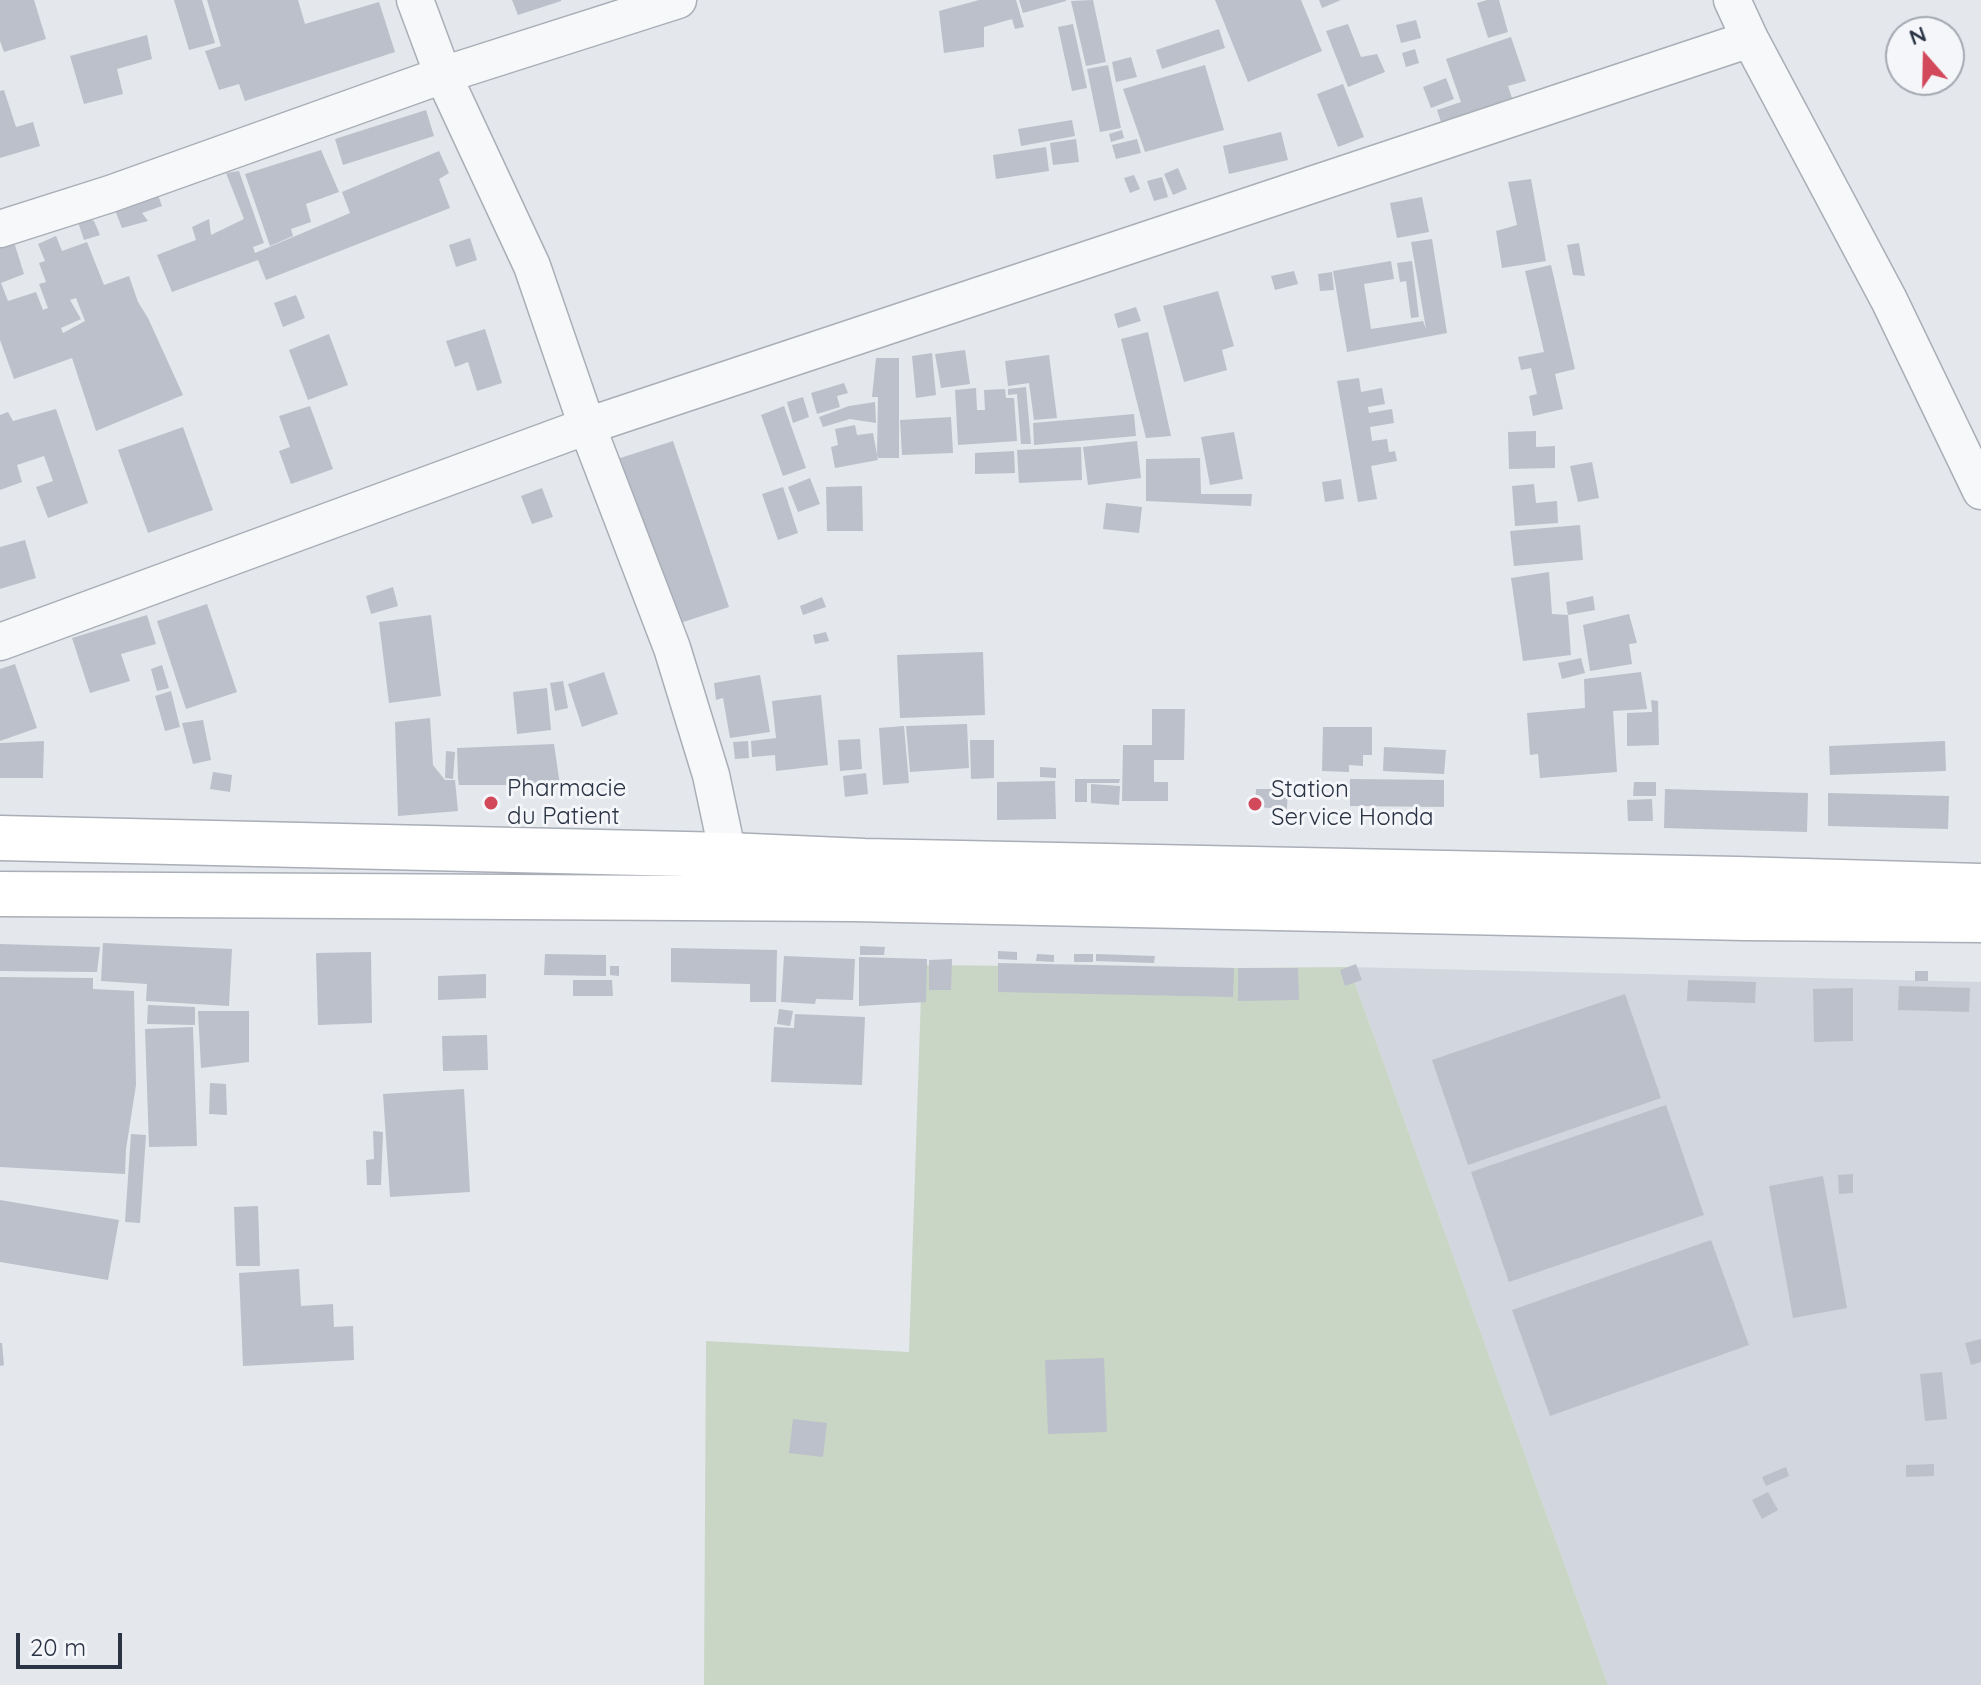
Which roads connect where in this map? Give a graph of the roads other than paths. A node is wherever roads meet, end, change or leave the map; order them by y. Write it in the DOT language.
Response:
graph roads {
  1 [pos="415,0"];
  2 [pos="678,0"];
  3 [pos="1732,0"];
  4 [pos="1750,39"];
  5 [pos="443,75"];
  6 [pos="0,229"];
  7 [pos="587,426"];
  8 [pos="1981,491"];
  9 [pos="0,642"];
  10 [pos="0,838"];
  11 [pos="728,855"];
  12 [pos="1981,886"];
  13 [pos="0,894"];
  14 [pos="1981,920"];
  1 -- 5 [label="street"];
  2 -- 5 [label="street"];
  3 -- 4 [label="street"];
  4 -- 7 [label="street"];
  4 -- 8 [label="street"];
  5 -- 6 [label="street"];
  5 -- 7 [label="street"];
  7 -- 9 [label="street"];
  7 -- 11 [label="street"];
  10 -- 11 [label="main road"];
  11 -- 12 [label="main road"];
  13 -- 14 [label="main road"];
}
